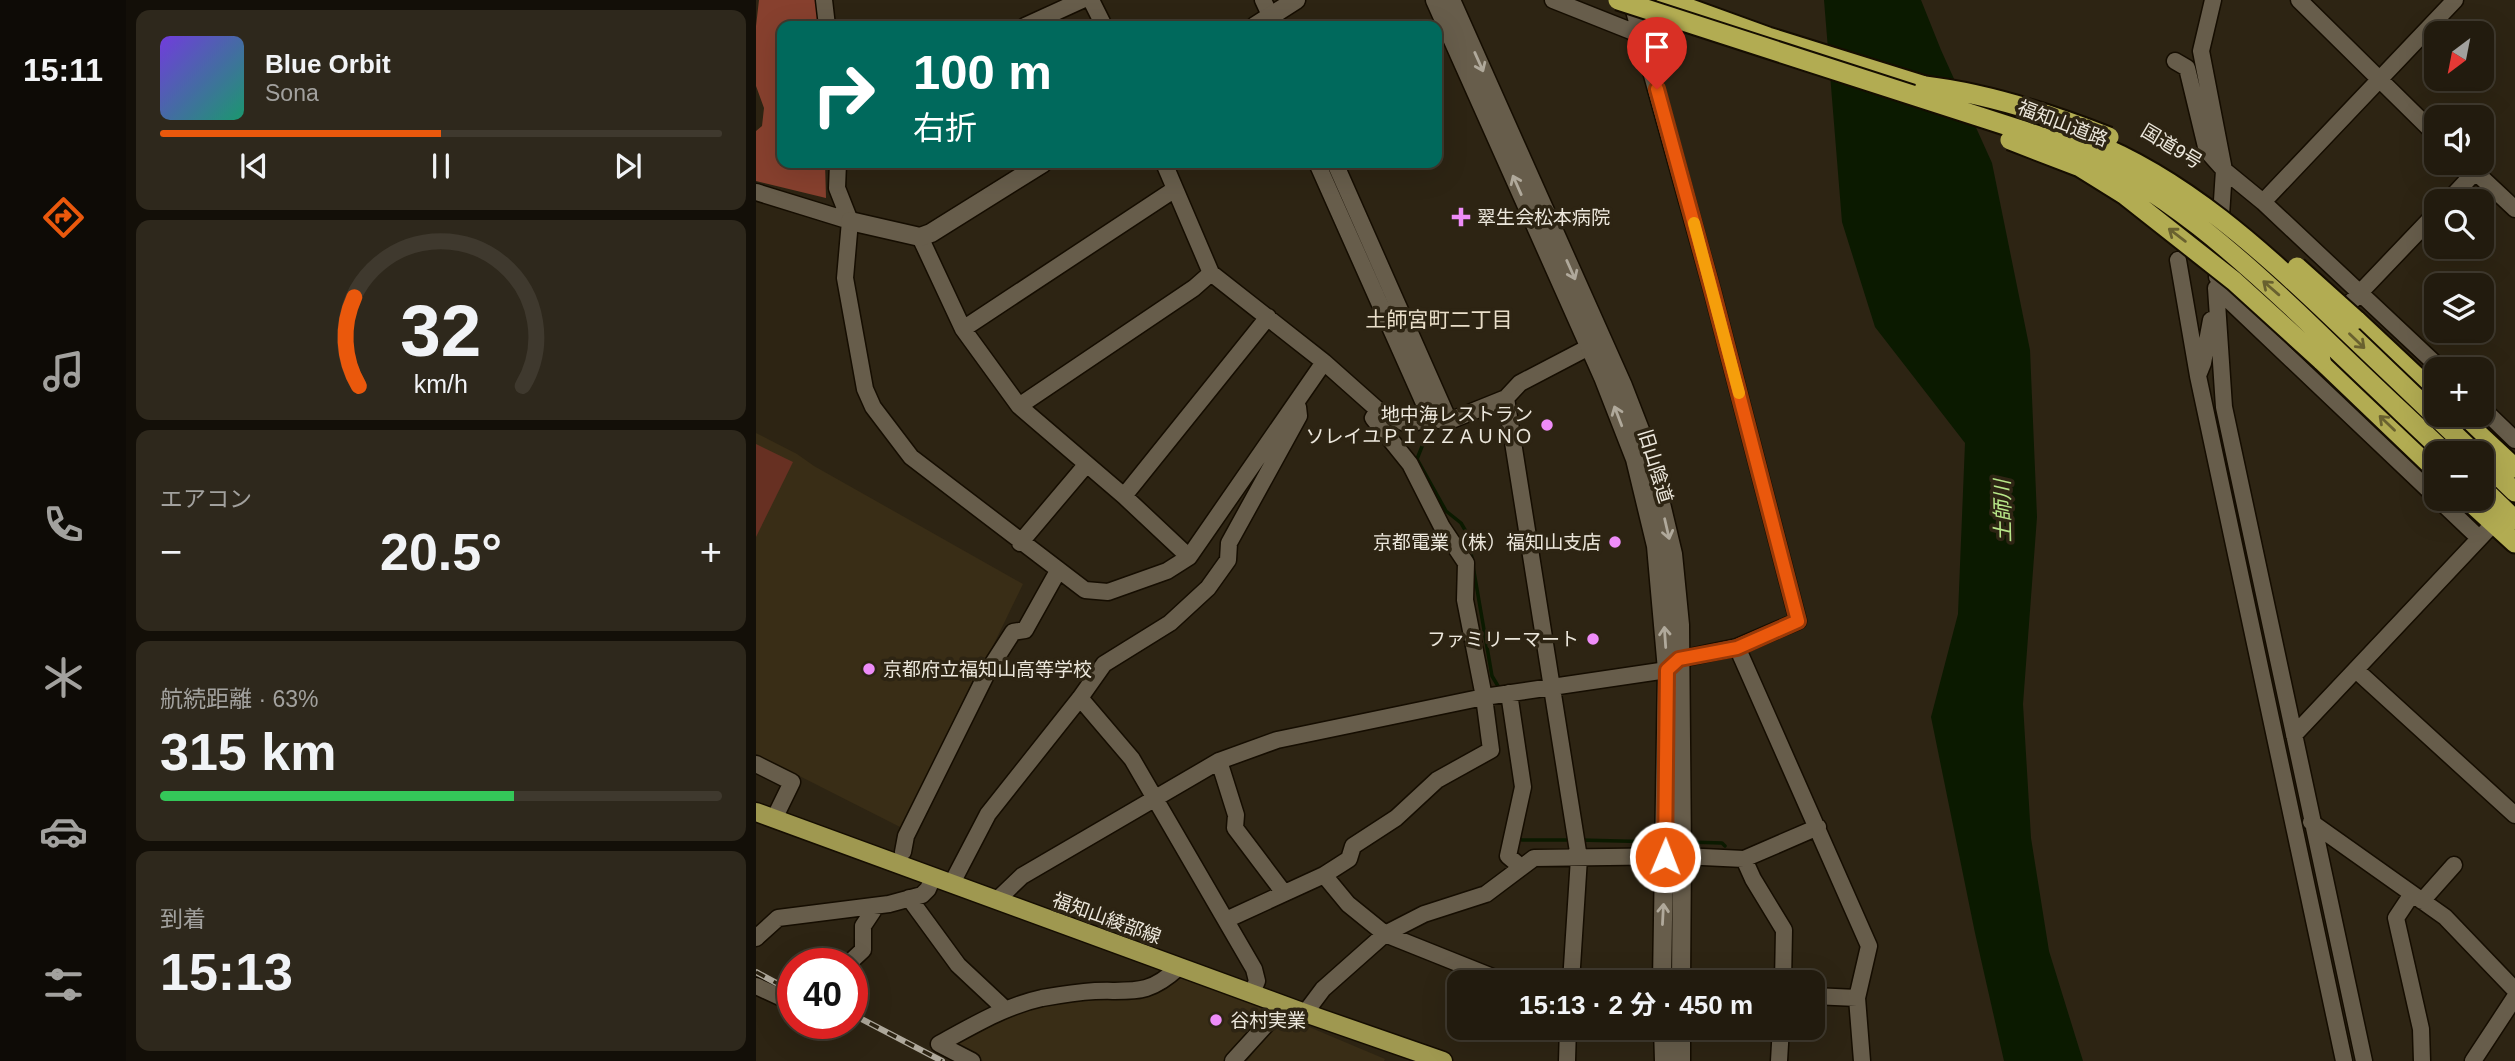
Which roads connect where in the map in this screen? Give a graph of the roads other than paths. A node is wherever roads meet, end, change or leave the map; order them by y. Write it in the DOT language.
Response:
graph roads {
  1 [pos="1082,0"];
  2 [pos="1091,0"];
  3 [pos="1296,0"];
  4 [pos="1436,0"];
  5 [pos="1451,0"];
  6 [pos="1553,0"];
  7 [pos="1618,0"];
  8 [pos="1632,0"];
  9 [pos="1666,0"];
  10 [pos="2213,0"];
  11 [pos="2299,0"];
  12 [pos="2455,0"];
  13 [pos="826,1"];
  14 [pos="1263,20"];
  15 [pos="827,21"];
  16 [pos="1037,21"];
  17 [pos="1102,21"];
  18 [pos="1641,35"];
  19 [pos="2175,61"];
  20 [pos="2379,80"];
  21 [pos="1925,86"];
  22 [pos="1897,90"];
  23 [pos="2424,123"];
  24 [pos="838,168"];
  25 [pos="1034,168"];
  26 [pos="1166,168"];
  27 [pos="1319,168"];
  28 [pos="1337,168"];
  29 [pos="2224,170"];
  30 [pos="2479,175"];
  31 [pos="1175,189"];
  32 [pos="756,192"];
  33 [pos="2263,202"];
  34 [pos="2515,209"];
  35 [pos="850,221"];
  36 [pos="2424,226"];
  37 [pos="919,237"];
  38 [pos="2178,260"];
  39 [pos="1211,273"];
  40 [pos="2216,288"];
  41 [pos="2360,293"];
  42 [pos="1268,317"];
  43 [pos="963,329"];
  44 [pos="1589,347"];
  45 [pos="2428,357"];
  46 [pos="1324,362"];
  47 [pos="2294,362"];
  48 [pos="2198,376"];
  49 [pos="2424,384"];
  50 [pos="1506,398"];
  51 [pos="1297,402"];
  52 [pos="1019,406"];
  53 [pos="1378,410"];
  54 [pos="1431,419"];
  55 [pos="2494,420"];
  56 [pos="1450,421"];
  57 [pos="2471,427"];
  58 [pos="2515,440"];
  59 [pos="2432,441"];
  60 [pos="2461,441"];
  61 [pos="2424,459"];
  62 [pos="1086,465"];
  63 [pos="2515,468"];
  64 [pos="2494,472"];
  65 [pos="2424,486"];
  66 [pos="2515,492"];
  67 [pos="1124,496"];
  68 [pos="2494,500"];
  69 [pos="2456,511"];
  70 [pos="2474,511"];
  71 [pos="2515,520"];
  72 [pos="2486,531"];
  73 [pos="1020,543"];
  74 [pos="2515,543"];
  75 [pos="1189,557"];
  76 [pos="1058,571"];
  77 [pos="1737,648"];
  78 [pos="1673,664"];
  79 [pos="2356,670"];
  80 [pos="1550,687"];
  81 [pos="1509,693"];
  82 [pos="1484,697"];
  83 [pos="1080,698"];
  84 [pos="2294,736"];
  85 [pos="1219,761"];
  86 [pos="756,764"];
  87 [pos="1156,798"];
  88 [pos="756,812"];
  89 [pos="2515,815"];
  90 [pos="774,819"];
  91 [pos="2311,822"];
  92 [pos="1818,827"];
  93 [pos="903,852"];
  94 [pos="1674,857"];
  95 [pos="1579,858"];
  96 [pos="1744,859"];
  97 [pos="2454,865"];
  98 [pos="1521,867"];
  99 [pos="1324,875"];
  100 [pos="933,877"];
  101 [pos="952,883"];
  102 [pos="1284,893"];
  103 [pos="2417,897"];
  104 [pos="909,898"];
  105 [pos="997,900"];
  106 [pos="874,906"];
  107 [pos="1226,919"];
  108 [pos="1385,934"];
  109 [pos="756,938"];
  110 [pos="863,948"];
  111 [pos="1179,967"];
  112 [pos="1475,970"];
  113 [pos="1572,970"];
  114 [pos="1662,970"];
  115 [pos="1680,970"];
  116 [pos="1783,970"];
  117 [pos="756,986"];
  118 [pos="2515,990"];
  119 [pos="1252,993"];
  120 [pos="777,996"];
  121 [pos="1825,997"];
  122 [pos="2515,997"];
  123 [pos="1857,998"];
  124 [pos="1284,1005"];
  125 [pos="1005,1009"];
  126 [pos="1305,1013"];
  127 [pos="1568,1040"];
  128 [pos="1663,1040"];
  129 [pos="1681,1040"];
  130 [pos="1780,1040"];
  131 [pos="972,1061"];
  132 [pos="1233,1061"];
  133 [pos="1443,1061"];
  134 [pos="1567,1061"];
  135 [pos="1664,1061"];
  136 [pos="1681,1061"];
  137 [pos="1779,1061"];
  138 [pos="1862,1061"];
  139 [pos="2344,1061"];
  140 [pos="2364,1061"];
  141 [pos="2422,1061"];
  142 [pos="2473,1061"];
  1 -- 16 [label="street"];
  2 -- 17 [label="street"];
  3 -- 14 [label="street"];
  44 -- 4 [label="street, 旧山陰道, one-way"];
  5 -- 78 [label="street, one-way"];
  6 -- 18 [label="street"];
  7 -- 22 [label="highway, 福知山道路, bridge"];
  8 -- 18 [label="street"];
  9 -- 21 [label="highway, 福知山道路"];
  10 -- 29 [label="street"];
  11 -- 20 [label="street"];
  12 -- 20 [label="street"];
  13 -- 15 [label="street"];
  18 -- 77 [label="street"];
  19 -- 29 [label="street"];
  20 -- 23 [label="street"];
  20 -- 33 [label="street"];
  21 -- 49 [label="highway, 国道9号, bridge"];
  21 -- 60 [label="highway, 福知山道路, one-way, bridge"];
  59 -- 22 [label="highway, 福知山道路, one-way, bridge"];
  61 -- 22 [label="highway, one-way, bridge"];
  24 -- 35 [label="street"];
  25 -- 37 [label="street"];
  26 -- 31 [label="street"];
  27 -- 54 [label="street"];
  28 -- 56 [label="street"];
  29 -- 33 [label="street"];
  29 -- 40 [label="street"];
  30 -- 34 [label="street"];
  31 -- 39 [label="street"];
  31 -- 43 [label="street"];
  32 -- 35 [label="street"];
  33 -- 41 [label="street"];
  35 -- 37 [label="street"];
  35 -- 73 [label="street"];
  36 -- 41 [label="street"];
  37 -- 43 [label="street"];
  38 -- 48 [label="street"];
  39 -- 42 [label="street"];
  39 -- 52 [label="street"];
  40 -- 47 [label="street"];
  40 -- 48 [label="street"];
  40 -- 84 [label="street"];
  41 -- 45 [label="street"];
  41 -- 47 [label="street"];
  42 -- 46 [label="street"];
  42 -- 67 [label="street"];
  43 -- 52 [label="street"];
  44 -- 50 [label="street"];
  78 -- 44 [label="street, 旧山陰道, one-way"];
  46 -- 51 [label="street"];
  46 -- 53 [label="street"];
  47 -- 65 [label="street"];
  48 -- 139 [label="street"];
  50 -- 56 [label="street"];
  50 -- 80 [label="street"];
  51 -- 75 [label="street"];
  51 -- 83 [label="street"];
  52 -- 62 [label="street"];
  53 -- 54 [label="street"];
  53 -- 82 [label="street"];
  54 -- 56 [label="street"];
  55 -- 58 [label="street"];
  57 -- 63 [label="highway"];
  62 -- 67 [label="street"];
  62 -- 73 [label="street"];
  64 -- 66 [label="highway"];
  67 -- 75 [label="street"];
  68 -- 71 [label="highway"];
  69 -- 72 [label="street"];
  70 -- 72 [label="highway"];
  72 -- 74 [label="highway"];
  72 -- 79 [label="street"];
  73 -- 76 [label="street"];
  75 -- 76 [label="street"];
  76 -- 93 [label="street"];
  77 -- 78 [label="street"];
  77 -- 92 [label="street"];
  78 -- 80 [label="street"];
  78 -- 94 [label="street"];
  79 -- 84 [label="street"];
  79 -- 89 [label="street"];
  80 -- 81 [label="street"];
  80 -- 95 [label="street"];
  81 -- 82 [label="street"];
  81 -- 98 [label="street"];
  82 -- 85 [label="street"];
  82 -- 99 [label="street"];
  83 -- 87 [label="street"];
  83 -- 101 [label="street"];
  84 -- 91 [label="street"];
  85 -- 87 [label="street"];
  85 -- 102 [label="street"];
  86 -- 90 [label="street"];
  87 -- 105 [label="street"];
  87 -- 107 [label="street"];
  88 -- 90 [label="main road, 福知山綾部線"];
  90 -- 100 [label="main road, 福知山綾部線"];
  91 -- 103 [label="street"];
  91 -- 140 [label="street"];
  92 -- 96 [label="street"];
  92 -- 123 [label="street"];
  94 -- 95 [label="street"];
  94 -- 96 [label="street"];
  114 -- 94 [label="street, one-way"];
  94 -- 115 [label="street"];
  95 -- 98 [label="street"];
  95 -- 113 [label="street"];
  96 -- 116 [label="street"];
  97 -- 103 [label="street"];
  98 -- 108 [label="street"];
  99 -- 102 [label="street"];
  99 -- 108 [label="street"];
  100 -- 101 [label="main road, 福知山綾部線"];
  100 -- 104 [label="street"];
  101 -- 105 [label="main road, 福知山綾部線"];
  102 -- 107 [label="street"];
  103 -- 118 [label="street"];
  103 -- 141 [label="street"];
  104 -- 106 [label="street"];
  104 -- 125 [label="street"];
  105 -- 111 [label="main road, 福知山綾部線"];
  106 -- 109 [label="street"];
  106 -- 110 [label="street"];
  107 -- 119 [label="street"];
  108 -- 112 [label="street"];
  108 -- 126 [label="street"];
  111 -- 119 [label="main road, 福知山綾部線"];
  111 -- 125 [label="street"];
  117 -- 120 [label="street"];
  119 -- 124 [label="main road, 福知山綾部線"];
  121 -- 123 [label="street"];
  122 -- 142 [label="street"];
  123 -- 138 [label="street"];
  124 -- 126 [label="main road, 福知山綾部線"];
  124 -- 132 [label="street"];
  125 -- 131 [label="street"];
  126 -- 133 [label="main road, 福知山綾部線"];
  127 -- 134 [label="street"];
  128 -- 135 [label="street"];
  129 -- 136 [label="street"];
  130 -- 137 [label="street"];
}
